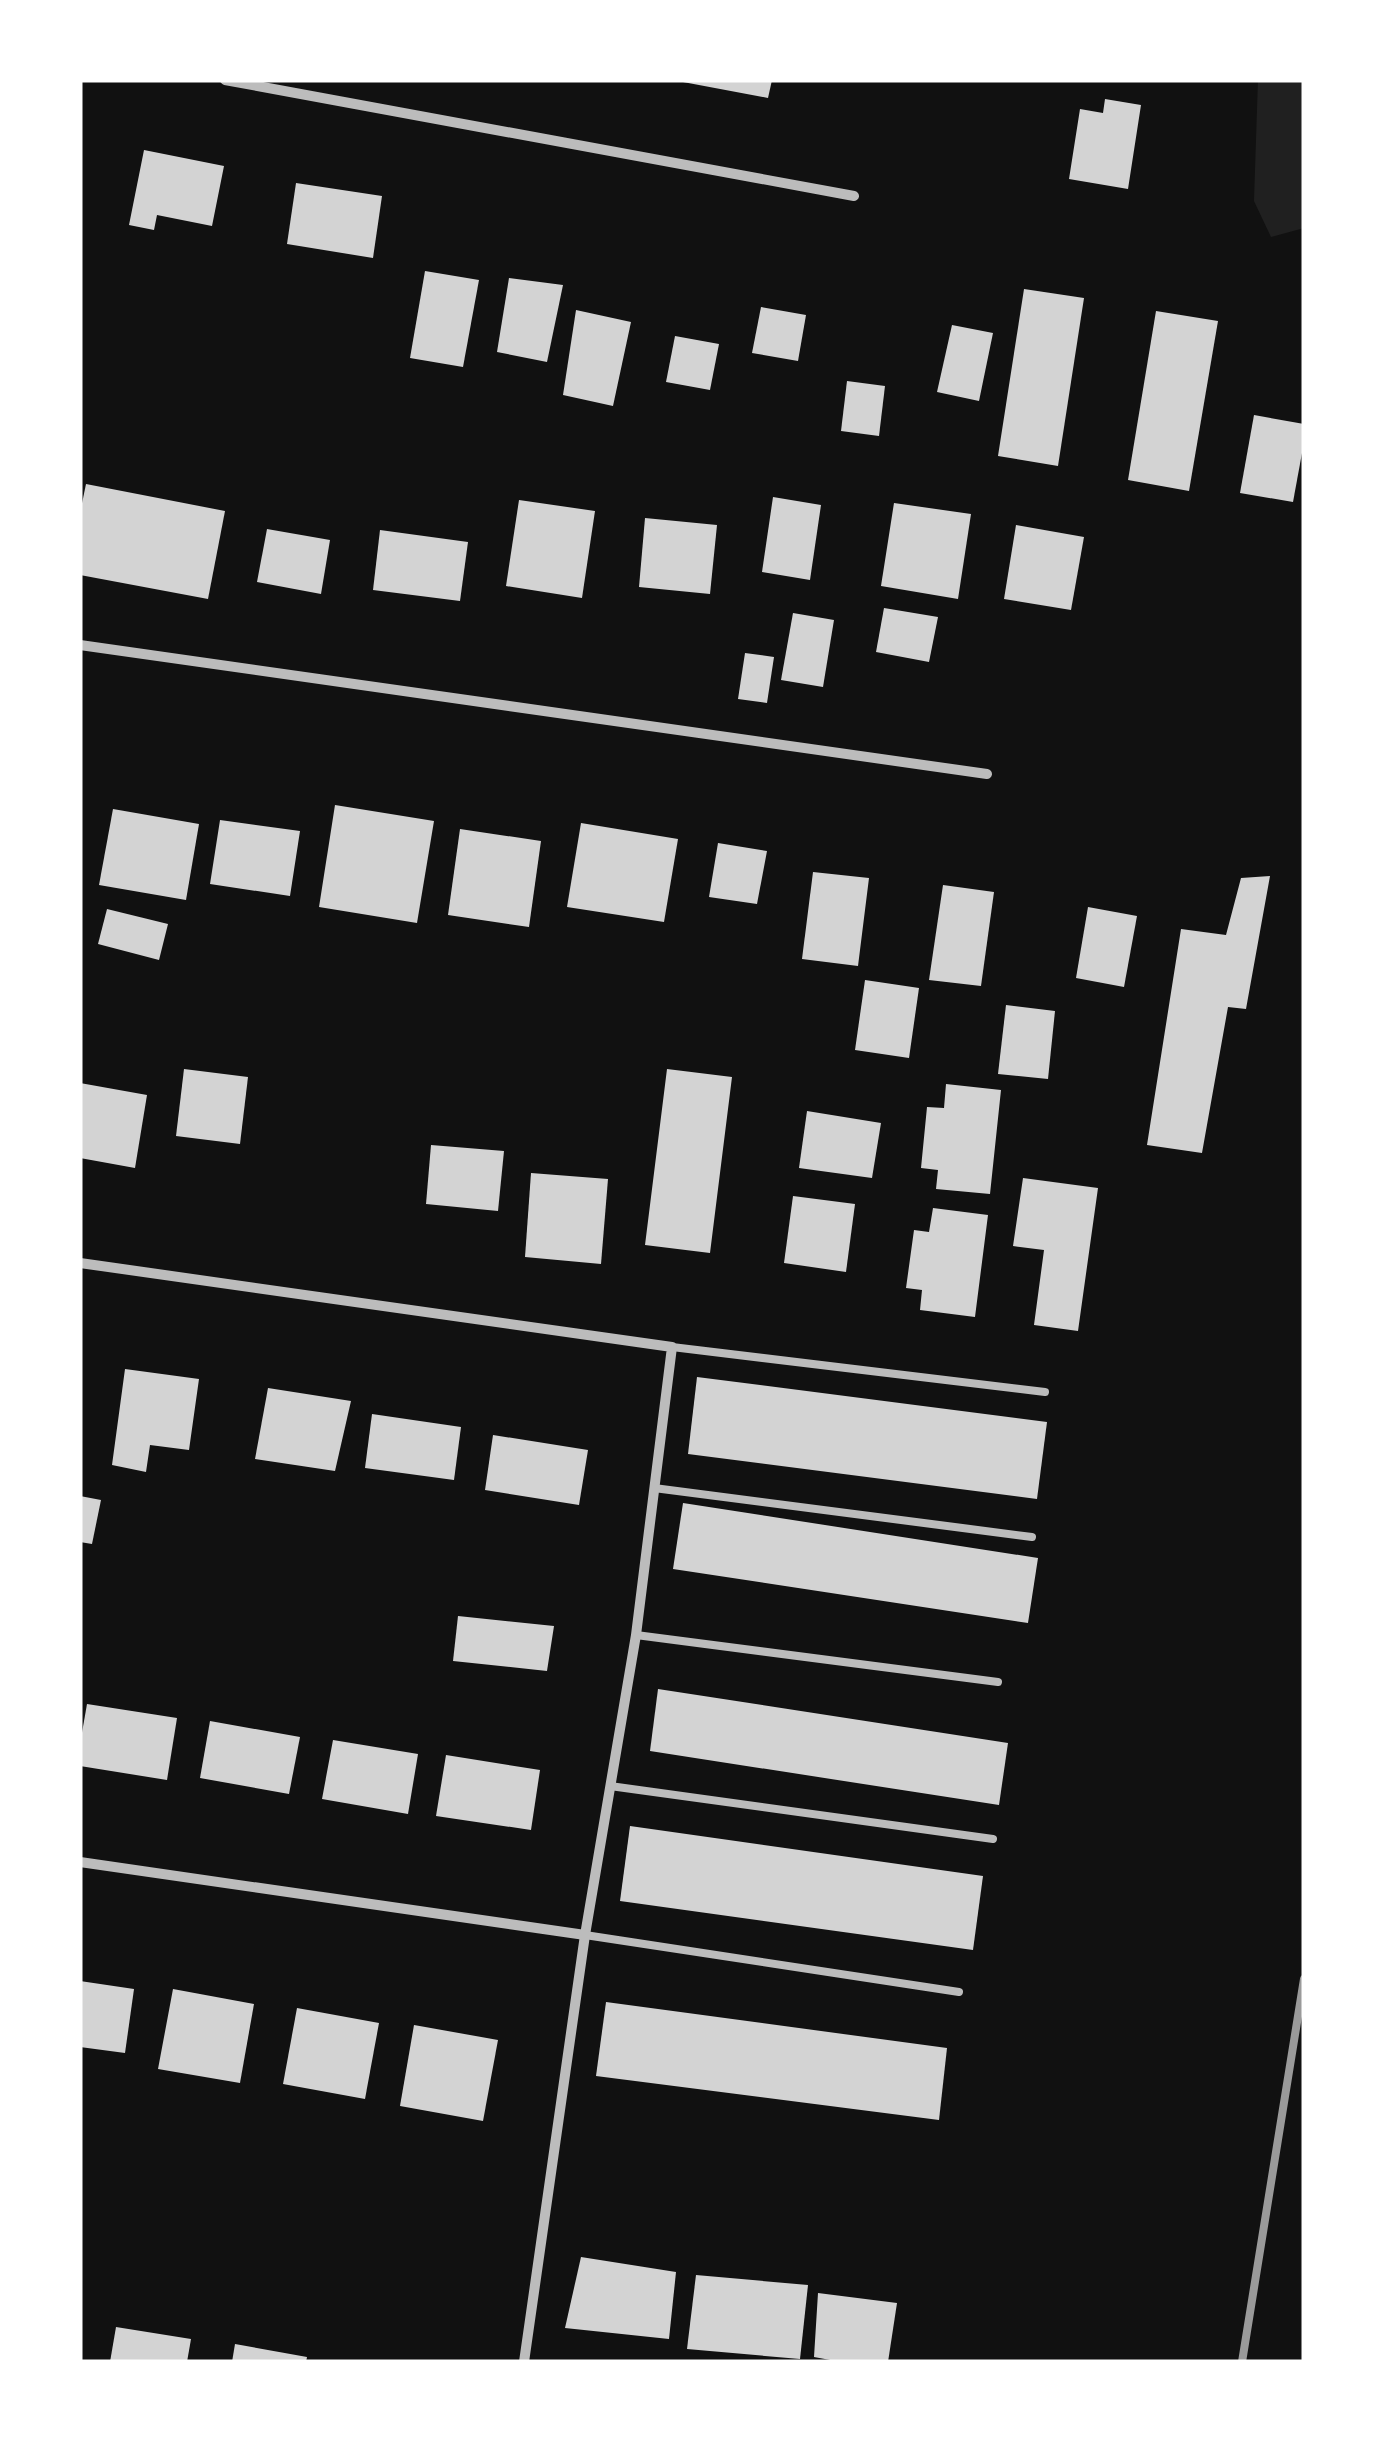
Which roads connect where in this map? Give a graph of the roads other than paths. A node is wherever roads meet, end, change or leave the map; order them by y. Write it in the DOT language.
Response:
graph roads {
  1 [pos="225,80"];
  2 [pos="854,196"];
  3 [pos="80,645"];
  4 [pos="987,774"];
  5 [pos="80,1264"];
  6 [pos="672,1347"];
  7 [pos="1045,1392"];
  8 [pos="654,1488"];
  9 [pos="1032,1536"];
  10 [pos="636,1635"];
  11 [pos="998,1682"];
  12 [pos="610,1786"];
  13 [pos="992,1839"];
  14 [pos="80,1862"];
  15 [pos="585,1935"];
  16 [pos="959,1992"];
  17 [pos="524,2362"];
  1 -- 2 [label="street"];
  3 -- 4 [label="street"];
  5 -- 6 [label="street"];
  6 -- 7 [label="lane"];
  6 -- 8 [label="street"];
  8 -- 9 [label="lane"];
  8 -- 10 [label="street"];
  10 -- 11 [label="lane"];
  10 -- 12 [label="street"];
  12 -- 13 [label="lane"];
  12 -- 15 [label="street"];
  14 -- 15 [label="street"];
  15 -- 16 [label="lane"];
  15 -- 17 [label="street"];
}
